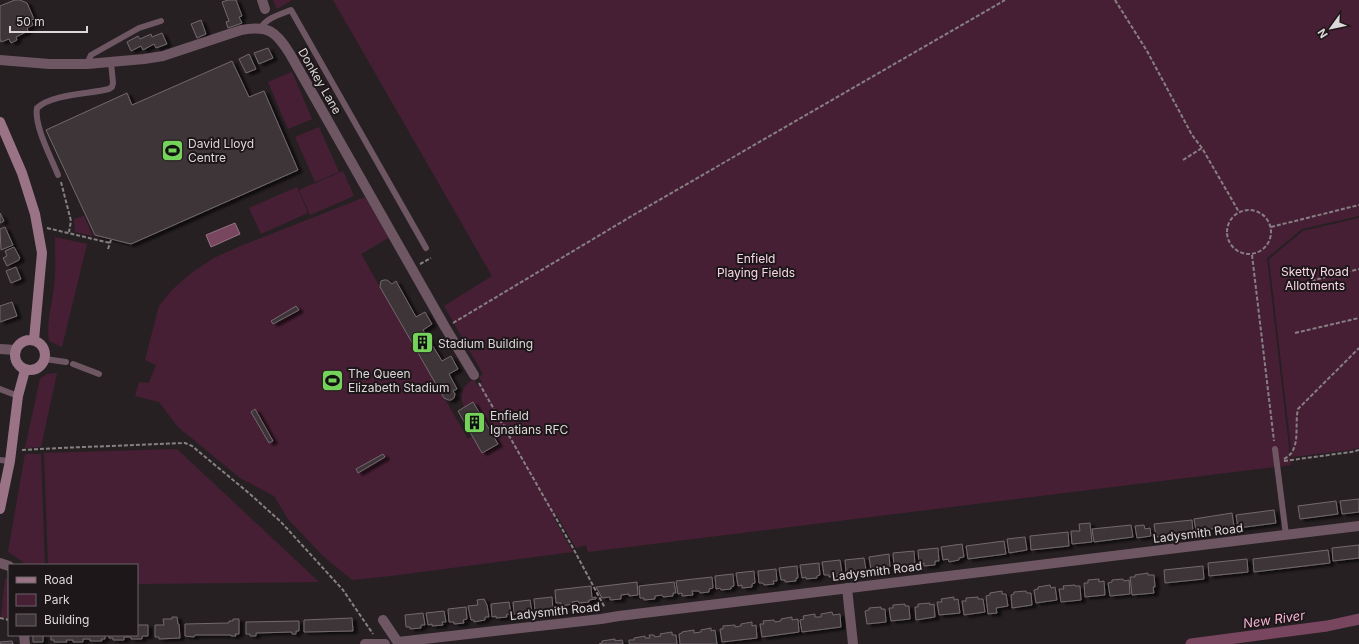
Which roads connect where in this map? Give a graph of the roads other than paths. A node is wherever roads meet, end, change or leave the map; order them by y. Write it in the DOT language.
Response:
graph roads {
  1 [pos="161,21"];
  2 [pos="261,28"];
  3 [pos="0,60"];
  4 [pos="12,60"];
  5 [pos="111,62"];
  6 [pos="87,64"];
  7 [pos="0,69"];
  8 [pos="0,123"];
  9 [pos="58,175"];
  10 [pos="426,248"];
  11 [pos="34,340"];
  12 [pos="0,349"];
  13 [pos="16,350"];
  14 [pos="45,359"];
  15 [pos="66,362"];
  16 [pos="73,364"];
  17 [pos="25,370"];
  18 [pos="99,374"];
  19 [pos="474,376"];
  20 [pos="0,390"];
  21 [pos="18,396"];
  22 [pos="1275,449"];
  23 [pos="5,461"];
  24 [pos="0,509"];
  25 [pos="1359,526"];
  26 [pos="1286,535"];
  27 [pos="846,588"];
  28 [pos="383,620"];
  29 [pos="398,643"];
  30 [pos="365,644"];
  31 [pos="383,644"];
  32 [pos="853,644"];
  1 -- 6 [label="lane"];
  2 -- 5 [label="street"];
  2 -- 10 [label="lane"];
  2 -- 19 [label="street, Donkey Lane"];
  3 -- 4 [label="street"];
  4 -- 6 [label="street"];
  4 -- 7 [label="street"];
  5 -- 6 [label="street"];
  5 -- 9 [label="lane"];
  8 -- 11 [label="street"];
  11 -- 13 [label="street"];
  11 -- 14 [label="street"];
  12 -- 13 [label="street"];
  13 -- 17 [label="street"];
  14 -- 15 [label="lane"];
  14 -- 17 [label="street"];
  16 -- 18 [label="lane"];
  17 -- 21 [label="street"];
  20 -- 21 [label="lane"];
  21 -- 23 [label="street"];
  22 -- 26 [label="lane"];
  23 -- 24 [label="street"];
  25 -- 26 [label="street, Ladysmith Road"];
  26 -- 27 [label="street, Ladysmith Road"];
  27 -- 29 [label="street, Ladysmith Road"];
  27 -- 32 [label="street"];
  28 -- 29 [label="street"];
  29 -- 31 [label="lane"];
  30 -- 31 [label="street"];
}
